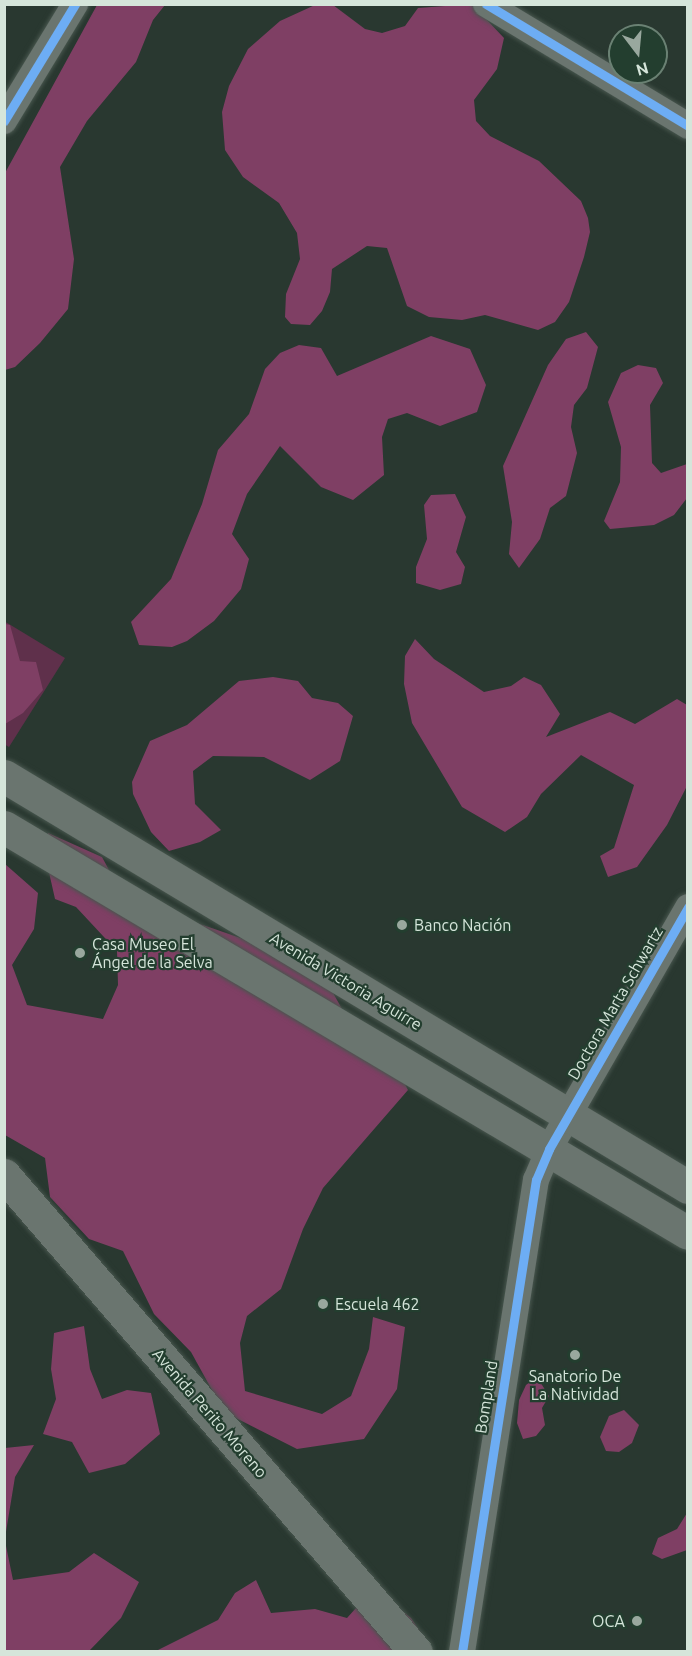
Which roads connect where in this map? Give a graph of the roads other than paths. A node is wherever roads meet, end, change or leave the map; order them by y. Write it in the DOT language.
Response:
graph roads {
  1 [pos="75,4"];
  2 [pos="486,4"];
  3 [pos="4,121"];
  4 [pos="687,126"];
  5 [pos="5,780"];
  6 [pos="4,827"];
  7 [pos="687,907"];
  8 [pos="569,1115"];
  9 [pos="549,1149"];
  10 [pos="4,1175"];
  11 [pos="687,1187"];
  12 [pos="687,1233"];
  13 [pos="416,1652"];
  14 [pos="462,1652"];
  1 -- 3 [label="street"];
  2 -- 4 [label="street"];
  5 -- 8 [label="main road, Avenida Victoria Aguirre"];
  6 -- 9 [label="main road"];
  7 -- 8 [label="street, Doctora Marta Schwartz"];
  8 -- 9 [label="street, Doctora Marta Schwartz"];
  8 -- 11 [label="main road, Avenida Victoria Aguirre"];
  9 -- 12 [label="main road"];
  9 -- 14 [label="street, Bompland"];
  10 -- 13 [label="main road, Avenida Perito Moreno"];
}
